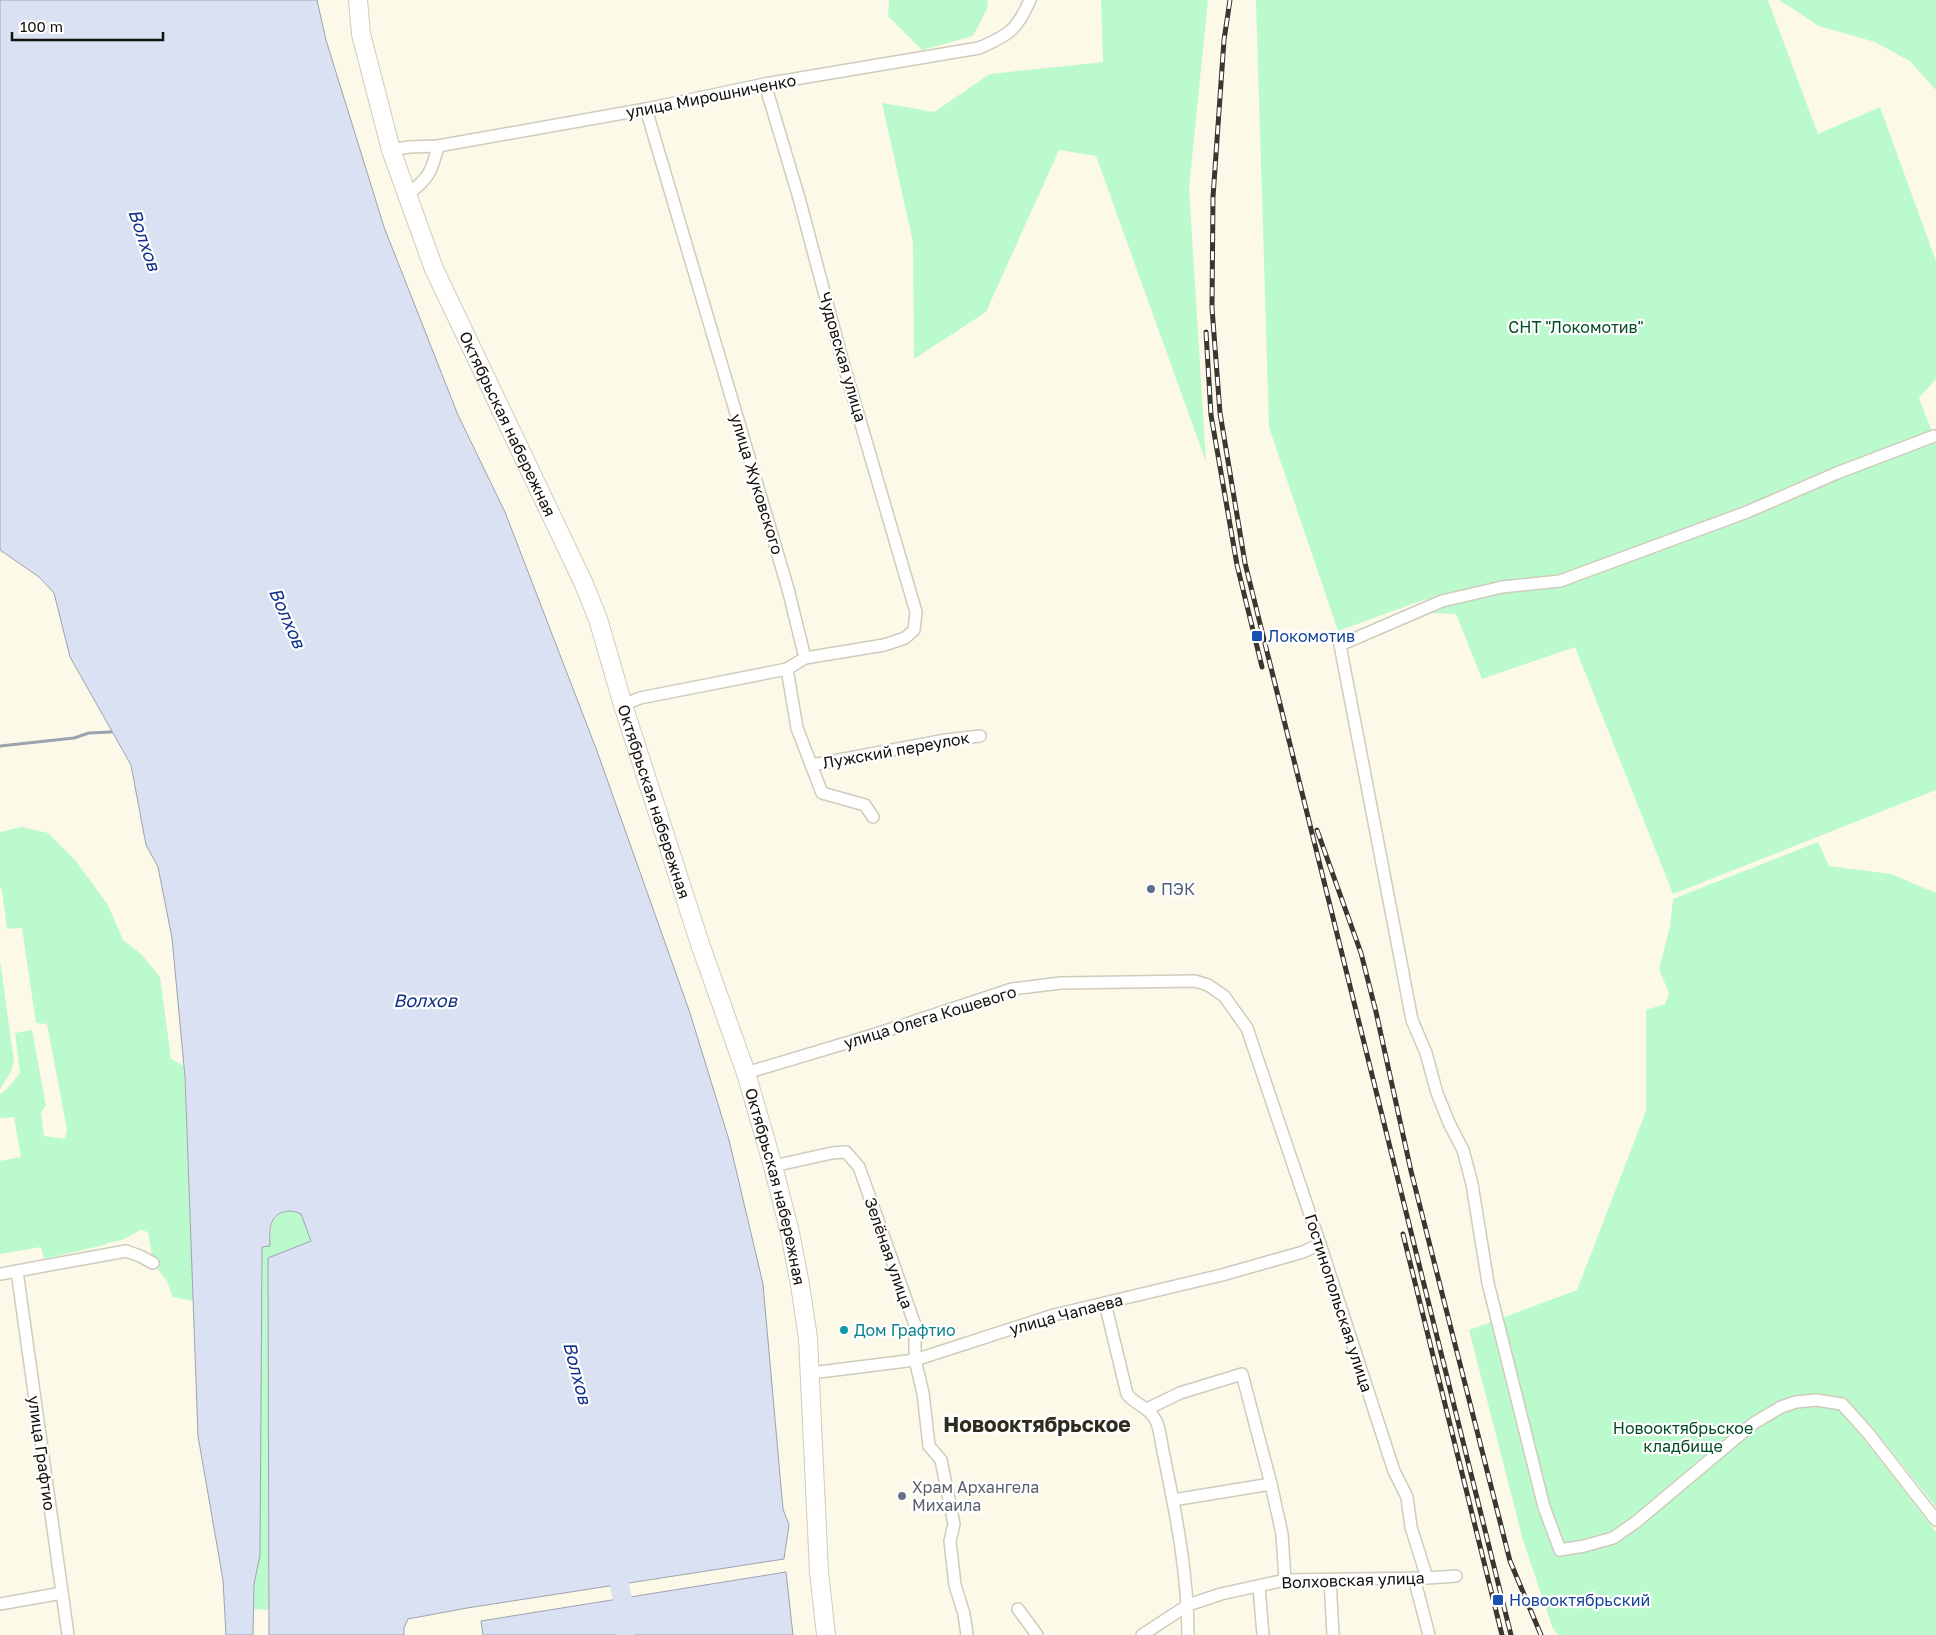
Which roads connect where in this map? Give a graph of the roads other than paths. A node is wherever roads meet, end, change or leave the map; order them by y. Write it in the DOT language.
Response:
graph roads {
  1 [pos="358,0"];
  2 [pos="1030,0"];
  3 [pos="765,84"];
  4 [pos="646,109"];
  5 [pos="438,146"];
  6 [pos="391,150"];
  7 [pos="407,195"];
  8 [pos="1934,436"];
  9 [pos="805,658"];
  10 [pos="787,669"];
  11 [pos="622,705"];
  12 [pos="980,736"];
  13 [pos="812,765"];
  14 [pos="873,817"];
  15 [pos="1247,1028"];
  16 [pos="746,1073"];
  17 [pos="773,1166"];
  18 [pos="1320,1244"];
  19 [pos="153,1263"];
  20 [pos="17,1271"];
  21 [pos="0,1274"];
  22 [pos="1105,1302"];
  23 [pos="915,1360"];
  24 [pos="811,1373"];
  25 [pos="1148,1408"];
  26 [pos="1271,1484"];
  27 [pos="1173,1500"];
  28 [pos="1936,1520"];
  29 [pos="1456,1576"];
  30 [pos="1414,1578"];
  31 [pos="1427,1578"];
  32 [pos="1285,1580"];
  33 [pos="1330,1580"];
  34 [pos="1259,1586"];
  35 [pos="62,1593"];
  36 [pos="0,1604"];
  37 [pos="1188,1605"];
  38 [pos="1018,1608"];
  39 [pos="68,1635"];
  40 [pos="826,1635"];
  41 [pos="967,1635"];
  42 [pos="1037,1635"];
  43 [pos="1142,1635"];
  44 [pos="1188,1635"];
  45 [pos="1263,1635"];
  46 [pos="1333,1635"];
  47 [pos="1428,1635"];
  1 -- 6 [label="main road, Октябрьская набережная"];
  2 -- 3 [label="street, улица Мирошниченко"];
  3 -- 4 [label="street, улица Мирошниченко"];
  3 -- 9 [label="street, Чудовская улица"];
  4 -- 5 [label="street, улица Мирошниченко"];
  4 -- 9 [label="street, улица Жуковского"];
  5 -- 6 [label="street, улица Мирошниченко"];
  5 -- 7 [label="street"];
  6 -- 7 [label="main road, Октябрьская набережная"];
  7 -- 11 [label="main road, Октябрьская набережная"];
  8 -- 28 [label="street"];
  9 -- 10 [label="street"];
  10 -- 11 [label="street"];
  10 -- 13 [label="street"];
  11 -- 16 [label="main road, Октябрьская набережная"];
  12 -- 13 [label="street, Лужский переулок"];
  13 -- 14 [label="street"];
  15 -- 16 [label="street, улица Олега Кошевого"];
  15 -- 18 [label="street, Гостинопольская улица"];
  16 -- 17 [label="main road, Октябрьская набережная"];
  17 -- 23 [label="street, Зелёная улица"];
  17 -- 24 [label="main road, Октябрьская набережная"];
  18 -- 22 [label="street, улица Чапаева"];
  18 -- 31 [label="street, Гостинопольская улица"];
  19 -- 20 [label="street"];
  20 -- 21 [label="street"];
  20 -- 35 [label="street, улица Графтио"];
  22 -- 23 [label="street, улица Чапаева"];
  22 -- 25 [label="street"];
  23 -- 24 [label="street, улица Чапаева"];
  23 -- 41 [label="street, Зелёная улица"];
  24 -- 40 [label="main road, Октябрьская набережная"];
  25 -- 26 [label="street"];
  25 -- 27 [label="street"];
  26 -- 27 [label="street"];
  26 -- 32 [label="street"];
  27 -- 37 [label="street"];
  29 -- 31 [label="street, Волховская улица"];
  30 -- 31 [label="street, Волховская улица"];
  30 -- 33 [label="street, Волховская улица"];
  30 -- 47 [label="street"];
  32 -- 33 [label="street, Волховская улица"];
  32 -- 34 [label="street, Волховская улица"];
  33 -- 46 [label="street"];
  34 -- 37 [label="street, Волховская улица"];
  34 -- 45 [label="street"];
  35 -- 36 [label="street"];
  35 -- 39 [label="street, улица Графтио"];
  37 -- 43 [label="street, Волховская улица"];
  37 -- 44 [label="street"];
  38 -- 42 [label="street"];
}
